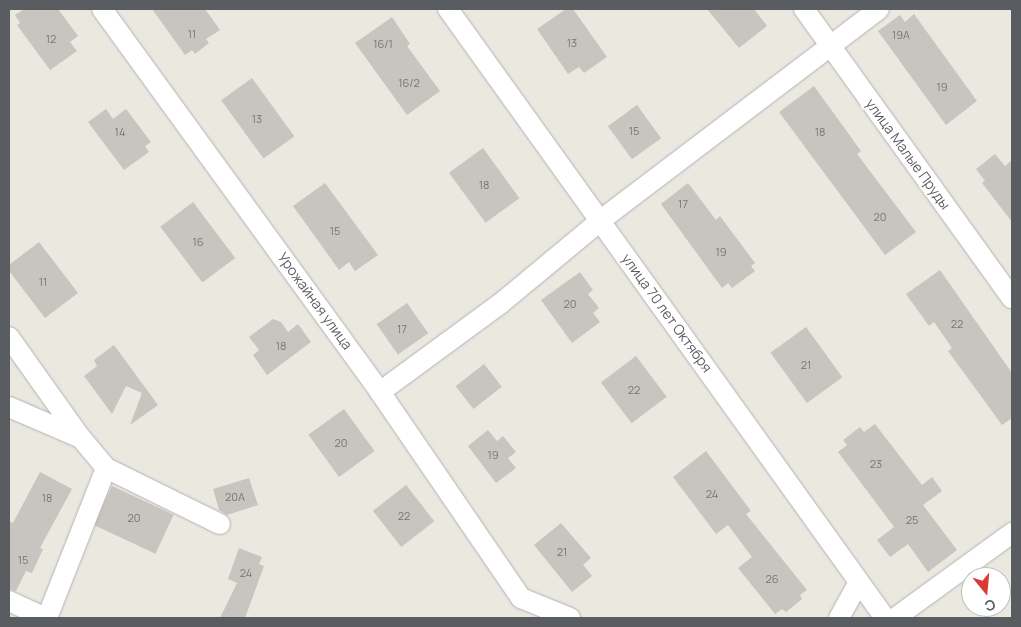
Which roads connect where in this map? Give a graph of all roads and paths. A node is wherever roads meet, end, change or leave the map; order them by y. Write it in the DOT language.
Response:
graph roads {
  1 [pos="102,9"];
  2 [pos="448,9"];
  3 [pos="804,9"];
  4 [pos="880,9"];
  5 [pos="830,46"];
  6 [pos="601,220"];
  7 [pos="1012,298"];
  8 [pos="9,337"];
  9 [pos="380,392"];
  10 [pos="9,407"];
  11 [pos="81,438"];
  12 [pos="106,468"];
  13 [pos="220,524"];
  14 [pos="1012,533"];
  15 [pos="859,582"];
  16 [pos="9,601"];
  17 [pos="46,618"];
  18 [pos="570,618"];
  19 [pos="839,618"];
  20 [pos="885,618"];
  21 [pos="895,618"];
  1 -- 9 [label="street, Урожайная улица"];
  2 -- 6 [label="street, улица 70 лет Октября"];
  3 -- 5 [label="street, улица Малые Пруды"];
  4 -- 5 [label="street"];
  5 -- 6 [label="street"];
  5 -- 7 [label="street, улица Малые Пруды"];
  6 -- 9 [label="street"];
  6 -- 15 [label="street, улица 70 лет Октября"];
  8 -- 11 [label="street"];
  9 -- 18 [label="street, Урожайная улица"];
  10 -- 11 [label="street"];
  11 -- 12 [label="street"];
  12 -- 13 [label="street"];
  12 -- 17 [label="street"];
  14 -- 21 [label="street"];
  15 -- 19 [label="street"];
  15 -- 20 [label="street, улица 70 лет Октября"];
  16 -- 17 [label="street"];
}
